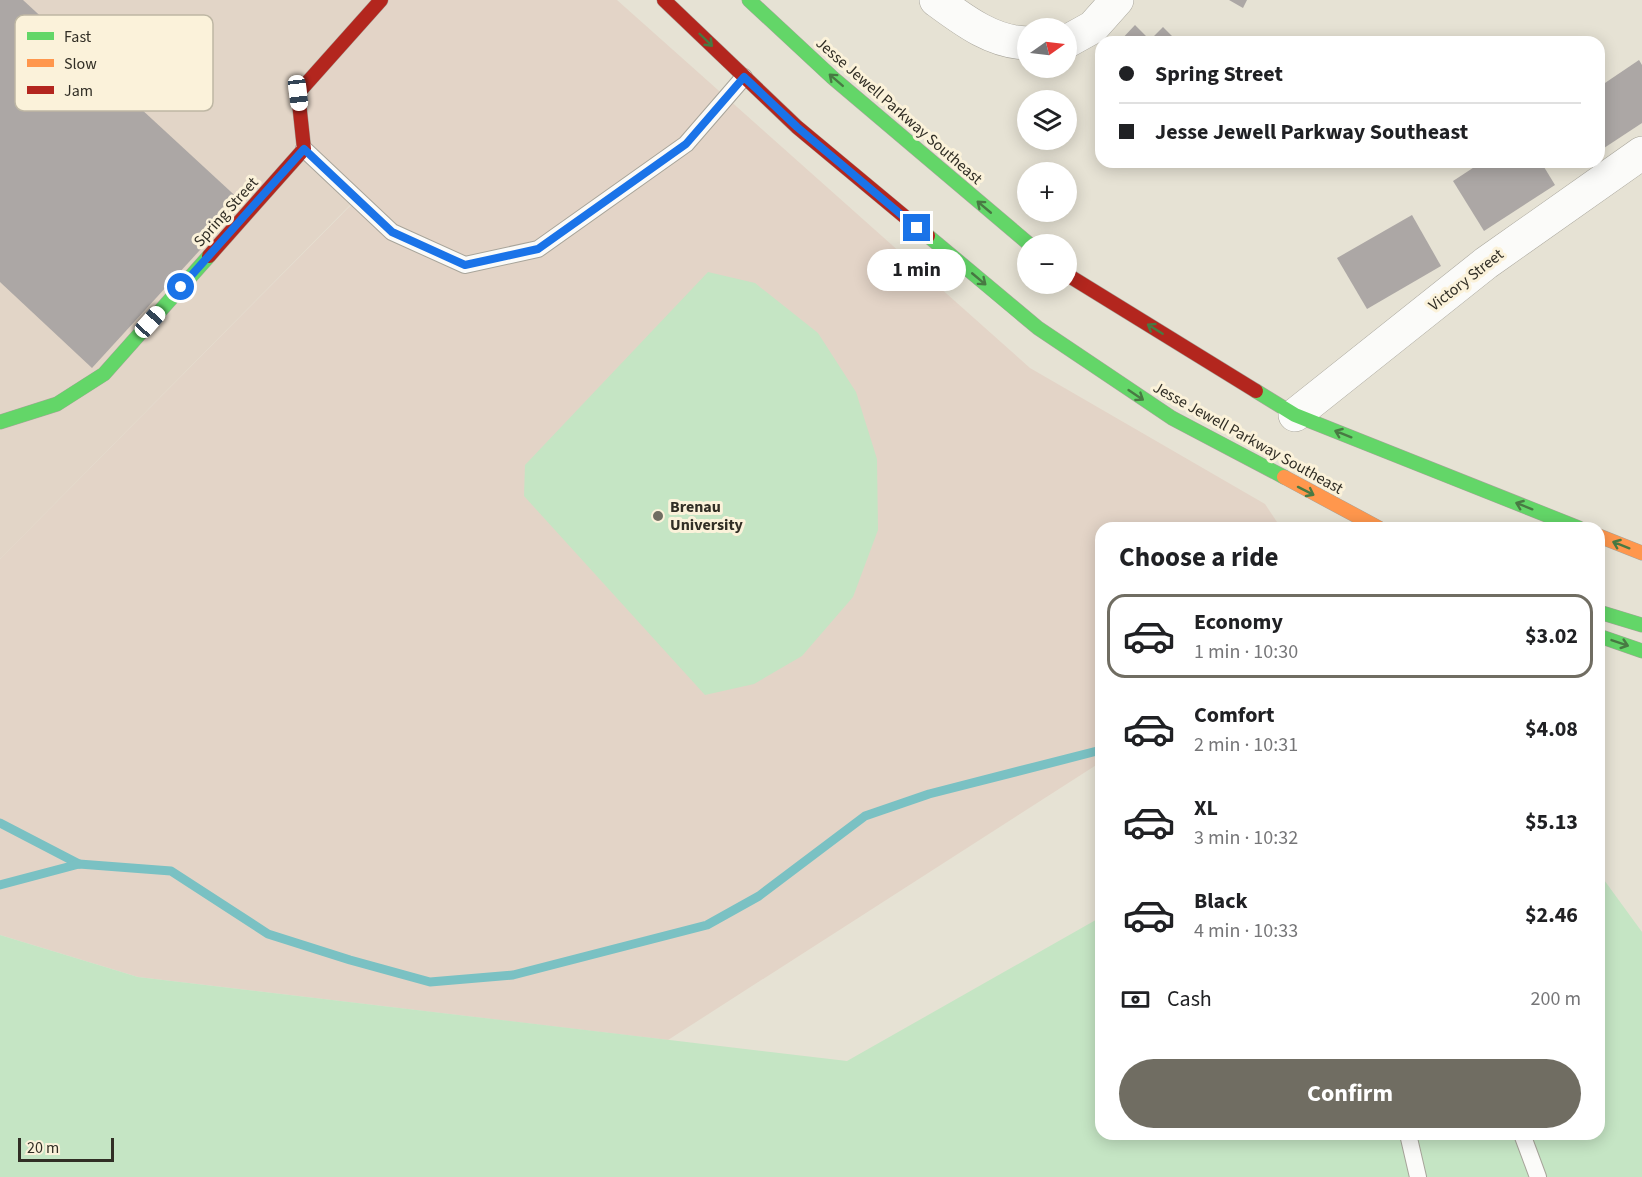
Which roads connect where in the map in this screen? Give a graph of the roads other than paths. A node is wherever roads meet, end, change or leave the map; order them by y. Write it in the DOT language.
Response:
graph roads {
  1 [pos="381,0"];
  2 [pos="664,0"];
  3 [pos="749,0"];
  4 [pos="936,0"];
  5 [pos="1117,0"];
  6 [pos="1077,36"];
  7 [pos="1017,43"];
  8 [pos="744,77"];
  9 [pos="304,149"];
  10 [pos="1642,153"];
  11 [pos="1017,234"];
  12 [pos="1077,281"];
  13 [pos="1295,415"];
  14 [pos="0,422"];
  15 [pos="1368,522"];
  16 [pos="1564,522"];
  17 [pos="1605,538"];
  18 [pos="1642,553"];
  19 [pos="1605,614"];
  20 [pos="1642,625"];
  21 [pos="1605,638"];
  22 [pos="1642,651"];
  23 [pos="1409,1140"];
  24 [pos="1524,1140"];
  25 [pos="1418,1177"];
  26 [pos="1538,1177"];
  1 -- 9 [label="main road"];
  2 -- 8 [label="main road, Jesse Jewell Parkway Southeast, one-way"];
  11 -- 3 [label="main road, Jesse Jewell Parkway Southeast, one-way"];
  4 -- 7 [label="street"];
  5 -- 6 [label="street"];
  8 -- 9 [label="lane"];
  8 -- 15 [label="main road, Jesse Jewell Parkway Southeast, one-way"];
  9 -- 14 [label="main road, Spring Street"];
  10 -- 13 [label="street, Victory Street"];
  13 -- 12 [label="main road, one-way"];
  16 -- 13 [label="main road, one-way"];
  18 -- 17 [label="main road, one-way"];
  19 -- 20 [label="main road"];
  21 -- 22 [label="main road, one-way"];
  23 -- 25 [label="lane"];
  24 -- 26 [label="lane"];
}
